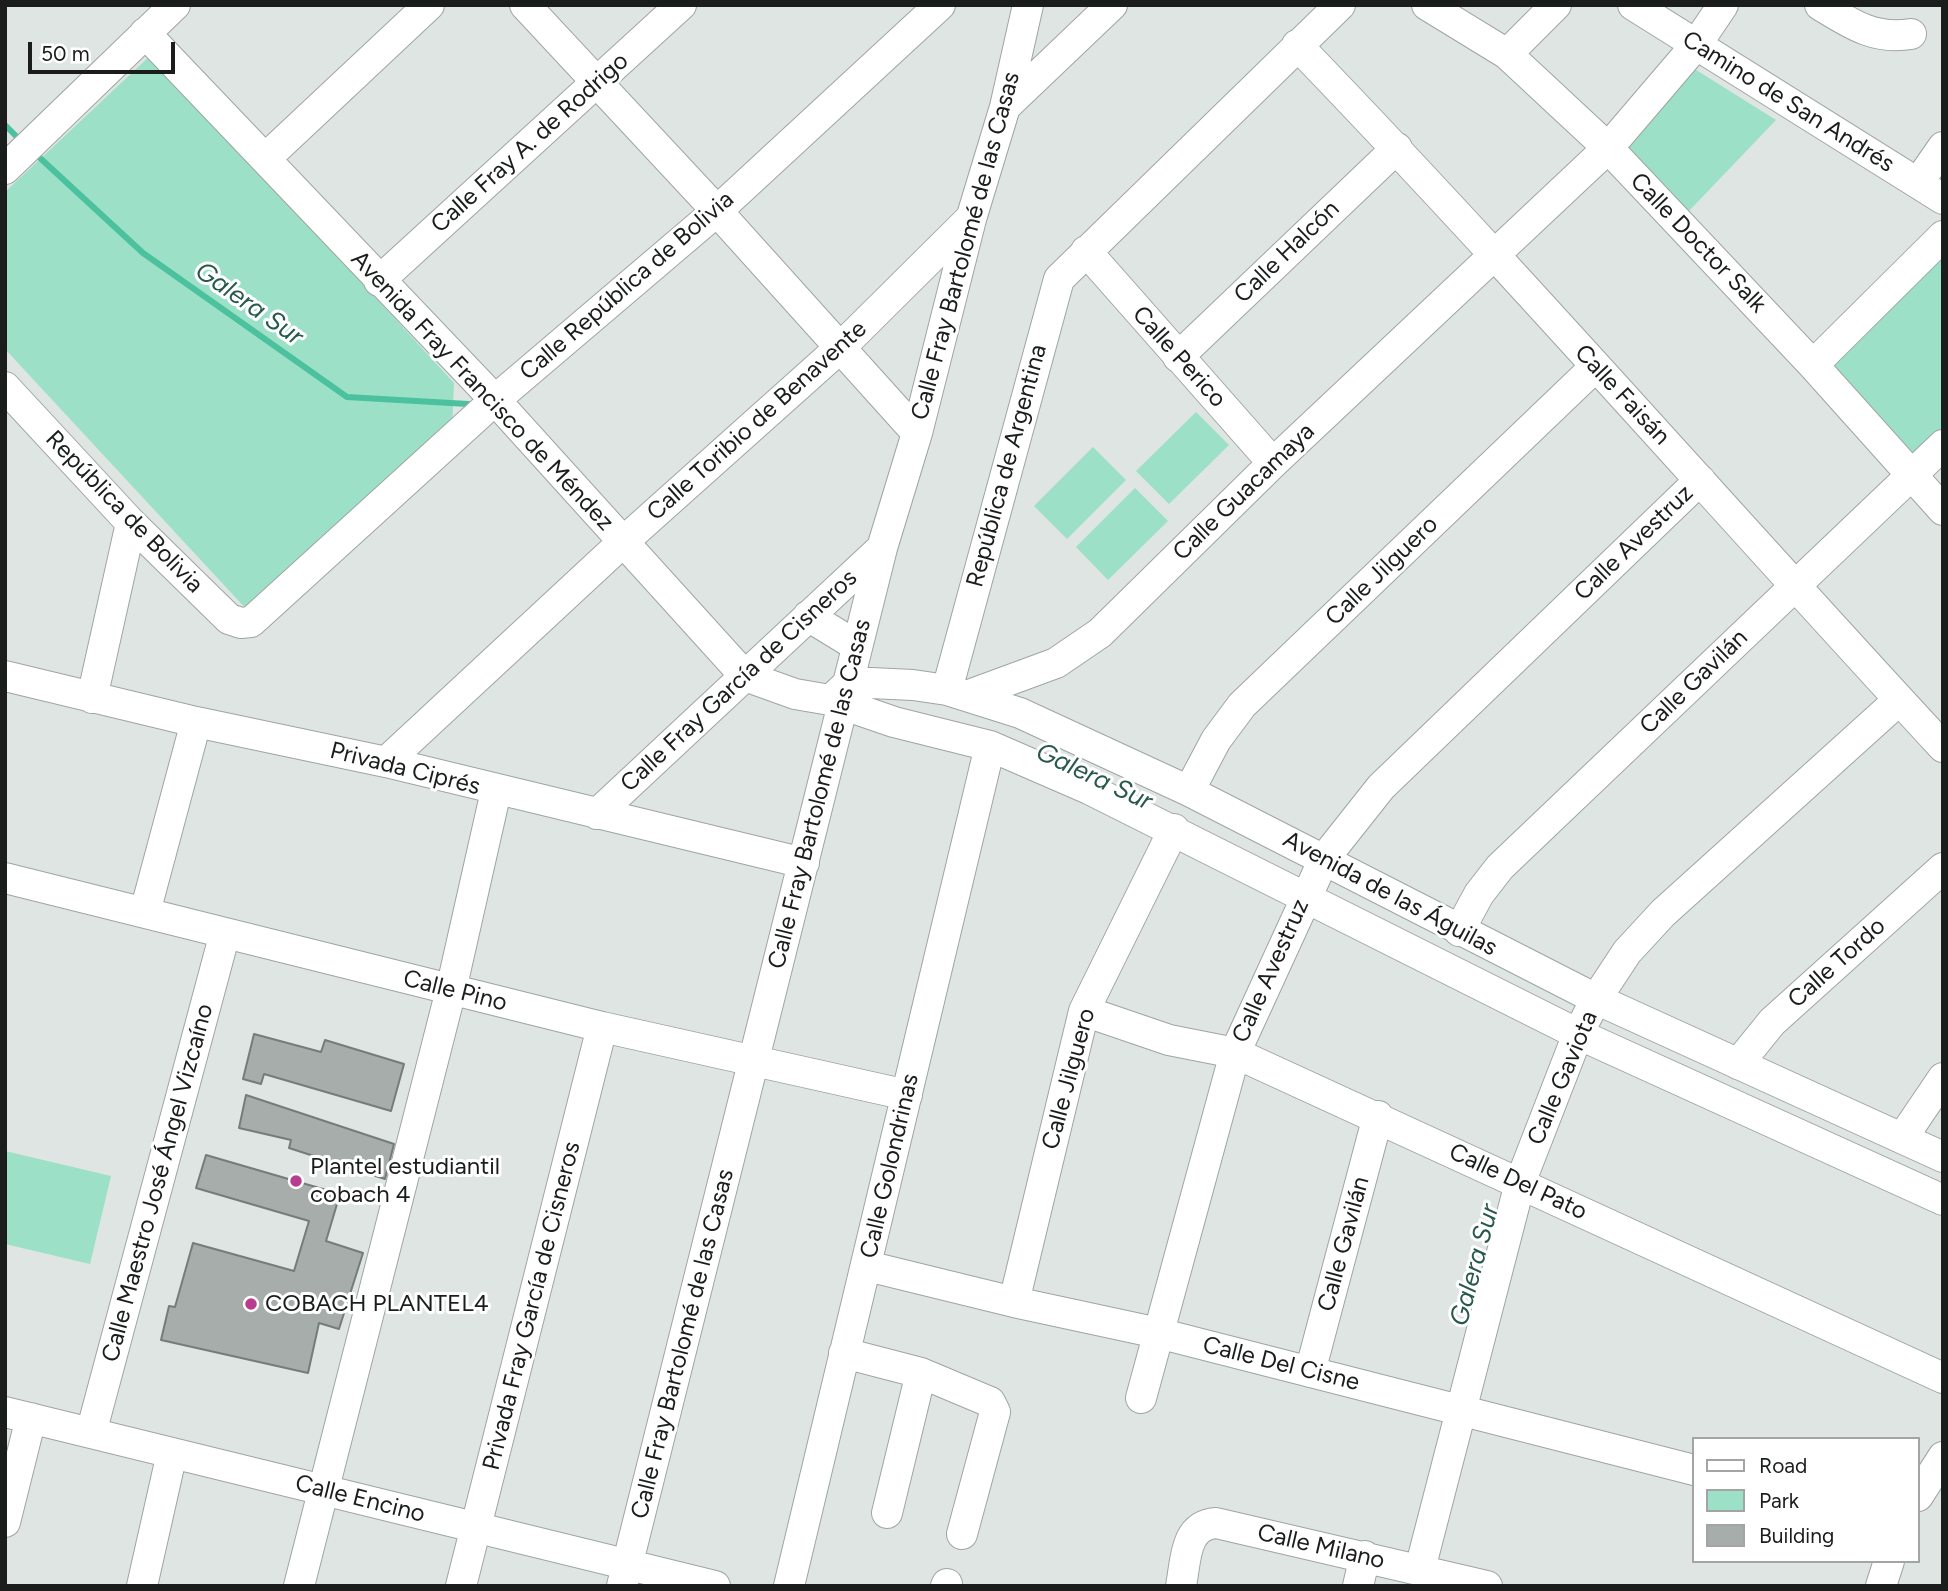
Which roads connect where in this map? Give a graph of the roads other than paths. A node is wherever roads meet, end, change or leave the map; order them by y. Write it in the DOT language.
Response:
graph roads {
  1 [pos="175,5"];
  2 [pos="429,5"];
  3 [pos="525,5"];
  4 [pos="681,5"];
  5 [pos="940,5"];
  6 [pos="1028,5"];
  7 [pos="1112,5"];
  8 [pos="1340,5"];
  9 [pos="1427,5"];
  10 [pos="1556,5"];
  11 [pos="1633,5"];
  12 [pos="1723,5"];
  13 [pos="1820,5"];
  14 [pos="145,33"];
  15 [pos="1911,34"];
  16 [pos="1297,45"];
  17 [pos="1696,45"];
  18 [pos="1507,54"];
  19 [pos="596,83"];
  20 [pos="1005,107"];
  21 [pos="1943,147"];
  22 [pos="1397,148"];
  23 [pos="1608,148"];
  24 [pos="10,154"];
  25 [pos="267,157"];
  26 [pos="1918,183"];
  27 [pos="1943,199"];
  28 [pos="717,211"];
  29 [pos="971,219"];
  30 [pos="1943,236"];
  31 [pos="1086,251"];
  32 [pos="1495,253"];
  33 [pos="379,281"];
  34 [pos="841,347"];
  35 [pos="1178,357"];
  36 [pos="1814,365"];
  37 [pos="1595,367"];
  38 [pos="5,387"];
  39 [pos="495,400"];
  40 [pos="917,433"];
  41 [pos="1943,445"];
  42 [pos="1273,463"];
  43 [pos="1912,474"];
  44 [pos="1700,480"];
  45 [pos="1943,510"];
  46 [pos="131,523"];
  47 [pos="622,542"];
  48 [pos="882,548"];
  49 [pos="1795,586"];
  50 [pos="808,616"];
  51 [pos="251,622"];
  52 [pos="857,646"];
  53 [pos="5,676"];
  54 [pos="745,676"];
  55 [pos="958,693"];
  56 [pos="841,696"];
  57 [pos="92,698"];
  58 [pos="1899,700"];
  59 [pos="195,722"];
  60 [pos="990,746"];
  61 [pos="1943,747"];
  62 [pos="386,762"];
  63 [pos="496,791"];
  64 [pos="1189,791"];
  65 [pos="597,814"];
  66 [pos="1174,829"];
  67 [pos="1324,859"];
  68 [pos="804,863"];
  69 [pos="1943,868"];
  70 [pos="5,878"];
  71 [pos="1304,897"];
  72 [pos="145,912"];
  73 [pos="1459,931"];
  74 [pos="225,933"];
  75 [pos="451,990"];
  76 [pos="1596,999"];
  77 [pos="1084,1012"];
  78 [pos="602,1027"];
  79 [pos="1578,1034"];
  80 [pos="1235,1053"];
  81 [pos="753,1060"];
  82 [pos="1738,1064"];
  83 [pos="1943,1078"];
  84 [pos="907,1095"];
  85 [pos="1378,1116"];
  86 [pos="1903,1137"];
  87 [pos="1943,1157"];
  88 [pos="1520,1183"];
  89 [pos="1943,1199"];
  90 [pos="867,1266"];
  91 [pos="1014,1302"];
  92 [pos="1158,1333"];
  93 [pos="844,1353"];
  94 [pos="1310,1372"];
  95 [pos="921,1373"];
  96 [pos="1943,1378"];
  97 [pos="1141,1398"];
  98 [pos="1460,1407"];
  99 [pos="18,1415"];
  100 [pos="91,1433"];
  101 [pos="172,1453"];
  102 [pos="1943,1457"];
  103 [pos="1692,1469"];
  104 [pos="322,1490"];
  105 [pos="1920,1493"];
  106 [pos="887,1513"];
  107 [pos="5,1522"];
  108 [pos="477,1528"];
  109 [pos="962,1534"];
  110 [pos="1365,1556"];
  111 [pos="1888,1563"];
  112 [pos="1420,1569"];
  113 [pos="625,1576"];
  114 [pos="142,1586"];
  115 [pos="299,1586"];
  116 [pos="461,1586"];
  117 [pos="715,1586"];
  118 [pos="789,1586"];
  119 [pos="1181,1586"];
  120 [pos="1358,1586"];
  121 [pos="1487,1586"];
  122 [pos="1881,1586"];
  1 -- 14 [label="street"];
  2 -- 25 [label="street"];
  3 -- 19 [label="street"];
  4 -- 19 [label="street, Calle Fray A. de Rodrigo"];
  5 -- 28 [label="street, Calle República de Bolivia"];
  6 -- 20 [label="street, Calle Fray Bartolomé de las Casas"];
  7 -- 20 [label="street"];
  8 -- 16 [label="street, República de Argentina"];
  9 -- 18 [label="street, Calle Doctor Salk"];
  10 -- 18 [label="street"];
  11 -- 17 [label="street, Camino de San Andrés"];
  12 -- 17 [label="street, Calle Guacamaya"];
  13 -- 15 [label="street"];
  14 -- 24 [label="street"];
  14 -- 25 [label="street, Avenida Fray Francisco de Méndez"];
  16 -- 22 [label="street, Calle Faisán"];
  16 -- 31 [label="street, República de Argentina"];
  17 -- 23 [label="street, Calle Guacamaya"];
  17 -- 26 [label="street, Camino de San Andrés"];
  18 -- 23 [label="street, Calle Doctor Salk"];
  19 -- 28 [label="street"];
  19 -- 33 [label="street, Calle Fray A. de Rodrigo"];
  20 -- 29 [label="street, Calle Fray Bartolomé de las Casas"];
  21 -- 26 [label="street"];
  22 -- 32 [label="street, Calle Faisán"];
  22 -- 35 [label="street, Calle Halcón"];
  23 -- 32 [label="street, Calle Guacamaya"];
  23 -- 36 [label="street, Calle Doctor Salk"];
  25 -- 33 [label="street, Avenida Fray Francisco de Méndez"];
  26 -- 27 [label="street, Camino de San Andrés"];
  28 -- 34 [label="street"];
  28 -- 39 [label="street, Calle República de Bolivia"];
  29 -- 34 [label="street, Calle Toribio de Benavente"];
  29 -- 40 [label="street, Calle Fray Bartolomé de las Casas"];
  30 -- 36 [label="street"];
  31 -- 35 [label="street, Calle Perico"];
  31 -- 55 [label="street, República de Argentina"];
  32 -- 37 [label="street, Calle Faisán"];
  32 -- 42 [label="street, Calle Guacamaya"];
  33 -- 39 [label="street, Avenida Fray Francisco de Méndez"];
  34 -- 40 [label="street"];
  34 -- 47 [label="street, Calle Toribio de Benavente"];
  35 -- 42 [label="street, Calle Perico"];
  36 -- 43 [label="street, Calle Doctor Salk"];
  37 -- 44 [label="street, Calle Faisán"];
  37 -- 64 [label="street, Calle Jilguero"];
  38 -- 46 [label="street, República de Bolivia"];
  39 -- 47 [label="street, Avenida Fray Francisco de Méndez"];
  39 -- 51 [label="street, Calle República de Bolivia"];
  40 -- 48 [label="street, Calle Fray Bartolomé de las Casas"];
  41 -- 43 [label="street, Calle Gavilán"];
  42 -- 55 [label="street, Calle Guacamaya"];
  43 -- 45 [label="street, Calle Doctor Salk"];
  43 -- 49 [label="street, Calle Gavilán"];
  44 -- 49 [label="street, Calle Faisán"];
  44 -- 67 [label="street, Calle Avestruz"];
  46 -- 51 [label="street, República de Bolivia"];
  46 -- 57 [label="street"];
  47 -- 54 [label="street, Avenida Fray Francisco de Méndez"];
  47 -- 62 [label="street, Calle Toribio de Benavente"];
  48 -- 50 [label="street, Calle Fray García de Cisneros"];
  48 -- 52 [label="street, Calle Fray Bartolomé de las Casas"];
  49 -- 58 [label="street, Calle Faisán"];
  49 -- 73 [label="street, Calle Gavilán"];
  50 -- 52 [label="street"];
  50 -- 54 [label="street, Calle Fray García de Cisneros"];
  52 -- 56 [label="street, Calle Fray Bartolomé de las Casas"];
  53 -- 57 [label="street, Privada Ciprés"];
  54 -- 56 [label="street, Avenida Fray Francisco de Méndez"];
  54 -- 65 [label="street, Calle Fray García de Cisneros"];
  55 -- 56 [label="street, Avenida de las Águilas"];
  55 -- 64 [label="street, Avenida de las Águilas"];
  56 -- 60 [label="street, Avenida de las Águilas"];
  56 -- 68 [label="street, Calle Fray Bartolomé de las Casas"];
  57 -- 59 [label="street, Privada Ciprés"];
  58 -- 61 [label="street, Calle Faisán"];
  58 -- 76 [label="street, Calle Gaviota"];
  59 -- 62 [label="street, Privada Ciprés"];
  59 -- 72 [label="street"];
  60 -- 66 [label="street, Avenida de las Águilas"];
  60 -- 84 [label="street, Calle Golondrinas"];
  62 -- 63 [label="street, Privada Ciprés"];
  63 -- 65 [label="street, Privada Ciprés"];
  63 -- 75 [label="street"];
  64 -- 67 [label="street, Avenida de las Águilas"];
  65 -- 68 [label="street, Privada Ciprés"];
  66 -- 71 [label="street, Avenida de las Águilas"];
  66 -- 77 [label="street, Calle Jilguero"];
  67 -- 71 [label="street, Calle Avestruz"];
  67 -- 73 [label="street, Avenida de las Águilas"];
  68 -- 81 [label="street, Calle Fray Bartolomé de las Casas"];
  69 -- 82 [label="street, Calle Tordo"];
  70 -- 72 [label="street, Calle Pino"];
  71 -- 79 [label="street, Avenida de las Águilas"];
  71 -- 80 [label="street, Calle Avestruz"];
  72 -- 74 [label="street, Calle Pino"];
  73 -- 76 [label="street, Avenida de las Águilas"];
  74 -- 75 [label="street, Calle Pino"];
  74 -- 100 [label="street, Calle Maestro José Ángel Vizcaíno"];
  75 -- 78 [label="street, Calle Pino"];
  75 -- 104 [label="street"];
  76 -- 79 [label="street, Calle Gaviota"];
  76 -- 82 [label="street, Avenida de las Águilas"];
  77 -- 80 [label="street, Calle Del Pato"];
  77 -- 91 [label="street, Calle Jilguero"];
  78 -- 81 [label="street, Calle Pino"];
  78 -- 108 [label="street, Privada Fray García de Cisneros"];
  79 -- 88 [label="street, Calle Gaviota"];
  79 -- 89 [label="street, Avenida de las Águilas"];
  80 -- 85 [label="street, Calle Del Pato"];
  80 -- 92 [label="street, Calle Avestruz"];
  81 -- 84 [label="street, Calle Pino"];
  81 -- 113 [label="street, Calle Fray Bartolomé de las Casas"];
  82 -- 86 [label="street, Avenida de las Águilas"];
  83 -- 86 [label="street"];
  84 -- 90 [label="street, Calle Golondrinas"];
  85 -- 88 [label="street, Calle Del Pato"];
  85 -- 94 [label="street, Calle Gavilán"];
  86 -- 87 [label="street, Avenida de las Águilas"];
  88 -- 96 [label="street, Calle Del Pato"];
  88 -- 98 [label="street, Calle Gaviota"];
  90 -- 91 [label="street, Calle Del Cisne"];
  90 -- 93 [label="street, Calle Golondrinas"];
  91 -- 92 [label="street, Calle Del Cisne"];
  92 -- 94 [label="street, Calle Del Cisne"];
  92 -- 97 [label="street, Calle Avestruz"];
  93 -- 95 [label="street"];
  93 -- 118 [label="street, Calle Golondrinas"];
  94 -- 98 [label="street, Calle Del Cisne"];
  95 -- 106 [label="street"];
  95 -- 109 [label="street"];
  98 -- 103 [label="street, Calle Del Cisne"];
  98 -- 112 [label="street, Calle Gaviota"];
  99 -- 100 [label="street, Calle Encino"];
  99 -- 107 [label="street"];
  100 -- 101 [label="street, Calle Encino"];
  101 -- 104 [label="street, Calle Encino"];
  101 -- 114 [label="street"];
  102 -- 105 [label="street"];
  104 -- 108 [label="street, Calle Encino"];
  104 -- 115 [label="street"];
  108 -- 113 [label="street, Calle Encino"];
  108 -- 116 [label="street, Privada Fray García de Cisneros"];
  110 -- 112 [label="street, Calle Milano"];
  110 -- 119 [label="street, Calle Milano"];
  110 -- 120 [label="street"];
  111 -- 122 [label="street"];
  112 -- 121 [label="street, Calle Milano"];
  113 -- 117 [label="street, Calle Encino"];
}
